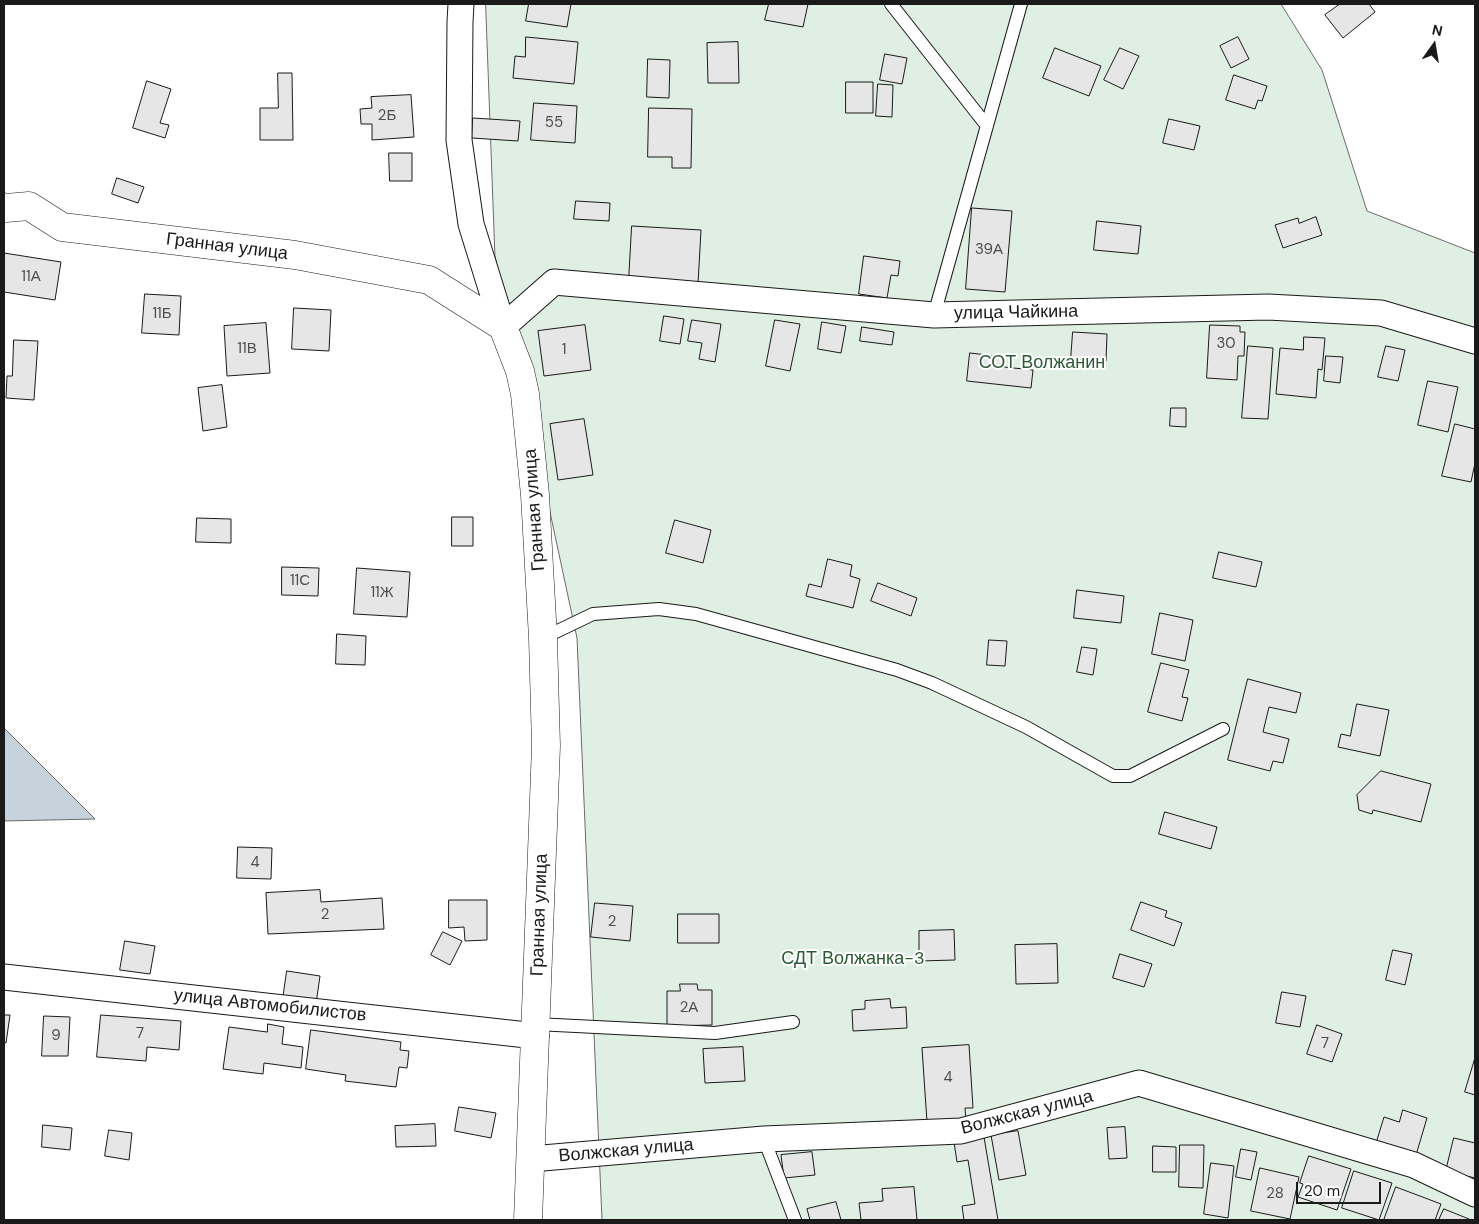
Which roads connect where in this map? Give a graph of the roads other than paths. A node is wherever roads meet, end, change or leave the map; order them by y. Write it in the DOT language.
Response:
graph roads {
  1 [pos="461,4"];
  2 [pos="891,4"];
  3 [pos="1021,4"];
  4 [pos="987,126"];
  5 [pos="4,207"];
  6 [pos="934,315"];
  7 [pos="503,327"];
  8 [pos="1475,341"];
  9 [pos="543,638"];
  10 [pos="1223,729"];
  11 [pos="4,977"];
  12 [pos="793,1022"];
  13 [pos="536,1030"];
  14 [pos="764,1140"];
  15 [pos="531,1159"];
  16 [pos="1475,1194"];
  17 [pos="528,1220"];
  18 [pos="795,1220"];
  1 -- 7 [label="street"];
  2 -- 4 [label="lane"];
  3 -- 4 [label="lane"];
  4 -- 6 [label="lane"];
  5 -- 7 [label="street, Гранная улица"];
  6 -- 7 [label="street, улица Чайкина"];
  6 -- 8 [label="street, улица Чайкина"];
  7 -- 9 [label="street, Гранная улица"];
  9 -- 10 [label="lane"];
  9 -- 13 [label="street, Гранная улица"];
  11 -- 13 [label="street, улица Автомобилистов"];
  12 -- 13 [label="lane"];
  13 -- 15 [label="street, Гранная улица"];
  14 -- 15 [label="street, Волжская улица"];
  14 -- 16 [label="street, Волжская улица"];
  14 -- 18 [label="lane"];
  15 -- 17 [label="street, Гранная улица"];
}
